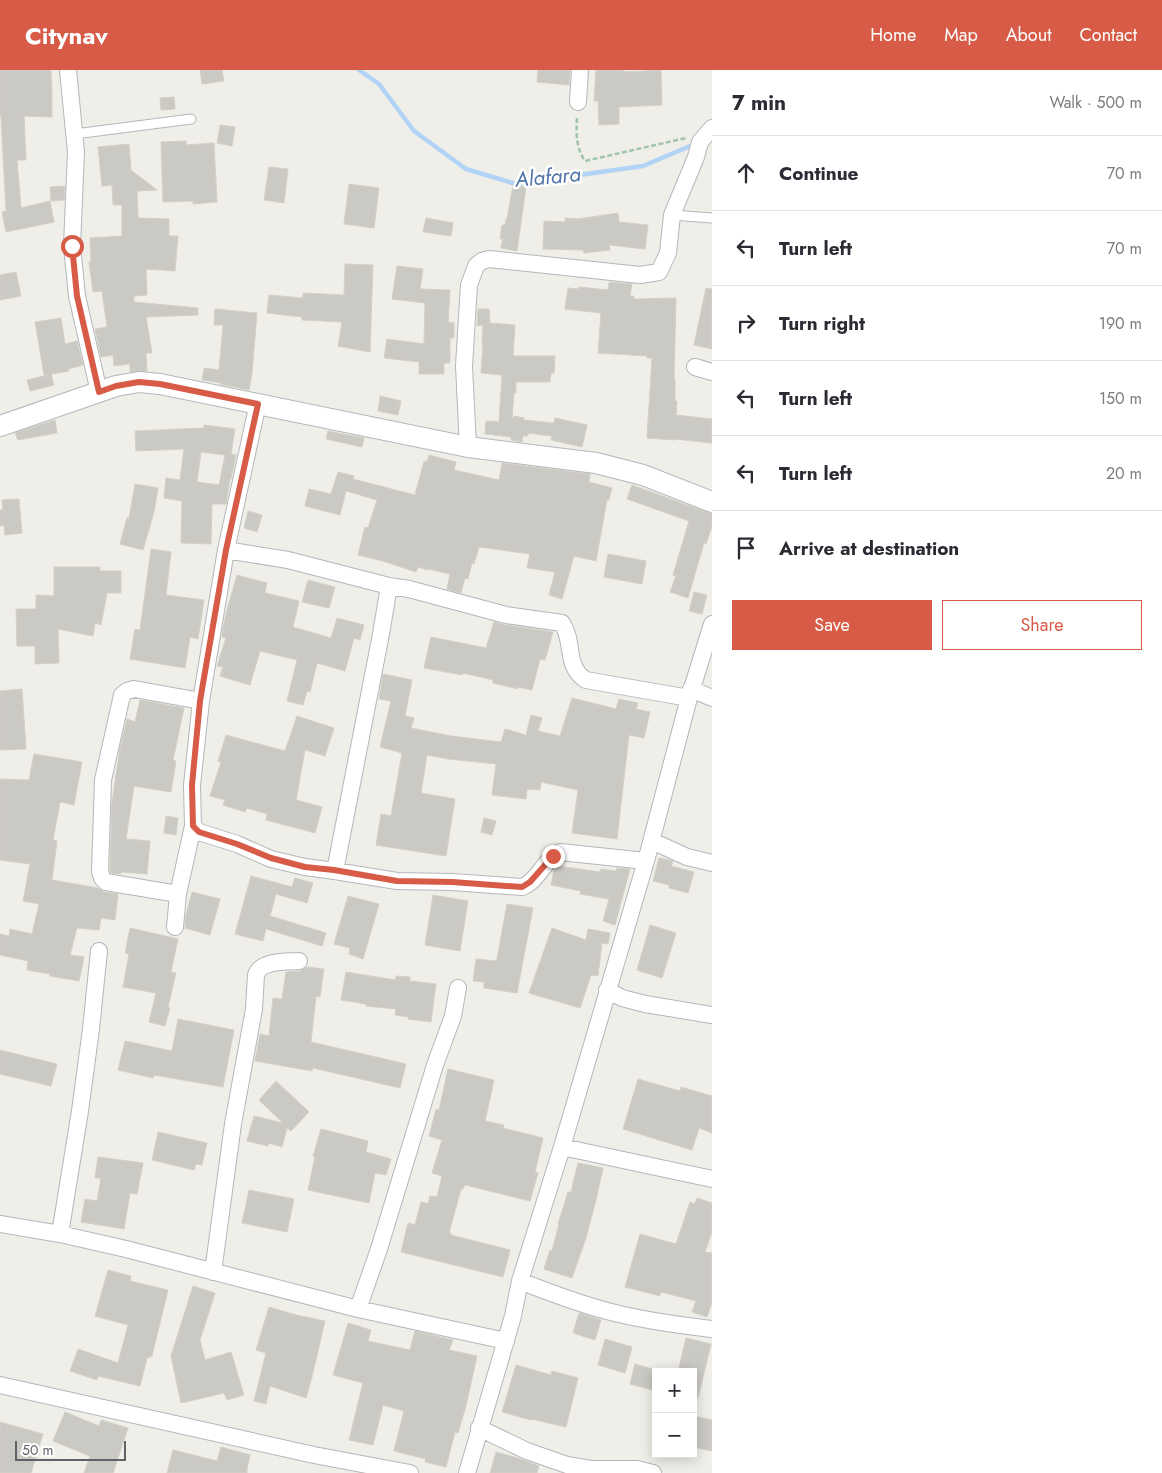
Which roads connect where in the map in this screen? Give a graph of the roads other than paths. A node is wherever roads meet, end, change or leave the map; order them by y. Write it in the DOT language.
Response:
graph roads {
  1 [pos="68,70"];
  2 [pos="580,70"];
  3 [pos="578,102"];
  4 [pos="191,119"];
  5 [pos="711,130"];
  6 [pos="74,134"];
  7 [pos="672,215"];
  8 [pos="712,218"];
  9 [pos="694,367"];
  10 [pos="712,372"];
  11 [pos="99,392"];
  12 [pos="258,404"];
  13 [pos="0,426"];
  14 [pos="468,446"];
  15 [pos="712,502"];
  16 [pos="226,550"];
  17 [pos="389,586"];
  18 [pos="712,624"];
  19 [pos="690,694"];
  20 [pos="712,698"];
  21 [pos="200,701"];
  22 [pos="193,826"];
  23 [pos="652,841"];
  24 [pos="646,861"];
  25 [pos="712,863"];
  26 [pos="334,870"];
  27 [pos="178,894"];
  28 [pos="175,927"];
  29 [pos="99,951"];
  30 [pos="299,961"];
  31 [pos="458,988"];
  32 [pos="607,990"];
  33 [pos="712,1015"];
  34 [pos="562,1147"];
  35 [pos="712,1179"];
  36 [pos="0,1224"];
  37 [pos="60,1234"];
  38 [pos="213,1272"];
  39 [pos="520,1281"];
  40 [pos="358,1309"];
  41 [pos="712,1329"];
  42 [pos="506,1341"];
  43 [pos="0,1385"];
  44 [pos="479,1428"];
  45 [pos="410,1473"];
  46 [pos="467,1473"];
  47 [pos="653,1473"];
  1 -- 6 [label="street"];
  2 -- 3 [label="street"];
  4 -- 6 [label="lane"];
  5 -- 7 [label="street"];
  6 -- 11 [label="street"];
  7 -- 8 [label="lane"];
  7 -- 14 [label="street"];
  9 -- 10 [label="street"];
  11 -- 12 [label="street"];
  11 -- 13 [label="street"];
  12 -- 14 [label="street"];
  12 -- 16 [label="street"];
  14 -- 15 [label="street"];
  16 -- 17 [label="street"];
  16 -- 21 [label="street"];
  17 -- 19 [label="street"];
  17 -- 26 [label="street"];
  18 -- 19 [label="street"];
  19 -- 20 [label="street"];
  19 -- 23 [label="street"];
  21 -- 22 [label="street"];
  21 -- 27 [label="street"];
  22 -- 26 [label="street"];
  22 -- 27 [label="street"];
  23 -- 24 [label="street"];
  23 -- 25 [label="street"];
  24 -- 26 [label="street"];
  24 -- 32 [label="street"];
  27 -- 28 [label="street"];
  29 -- 37 [label="street"];
  30 -- 38 [label="street"];
  31 -- 40 [label="street"];
  32 -- 33 [label="street"];
  32 -- 34 [label="street"];
  34 -- 35 [label="street"];
  34 -- 39 [label="street"];
  36 -- 37 [label="street"];
  37 -- 38 [label="street"];
  38 -- 40 [label="street"];
  39 -- 41 [label="street"];
  39 -- 42 [label="street"];
  40 -- 42 [label="street"];
  42 -- 44 [label="street"];
  43 -- 45 [label="street"];
  44 -- 46 [label="street"];
  44 -- 47 [label="street"];
}
